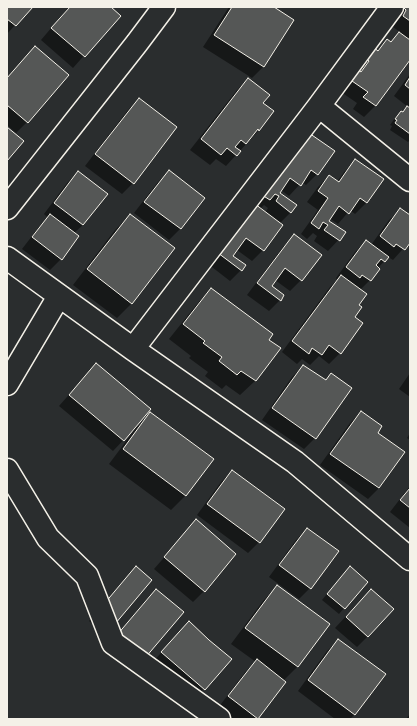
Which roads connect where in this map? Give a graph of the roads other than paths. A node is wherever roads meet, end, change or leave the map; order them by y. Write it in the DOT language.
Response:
graph roads {
  1 [pos="164,7"];
  2 [pos="392,7"];
  3 [pos="319,106"];
  4 [pos="410,180"];
  5 [pos="7,208"];
  6 [pos="7,258"];
  7 [pos="59,296"];
  8 [pos="133,349"];
  9 [pos="7,384"];
  10 [pos="7,470"];
  11 [pos="410,559"];
  12 [pos="219,719"];
  1 -- 5 [label="street"];
  2 -- 3 [label="street"];
  3 -- 4 [label="street"];
  3 -- 8 [label="street"];
  6 -- 7 [label="street"];
  7 -- 8 [label="street"];
  7 -- 9 [label="street"];
  8 -- 11 [label="street"];
  10 -- 12 [label="street"];
}
